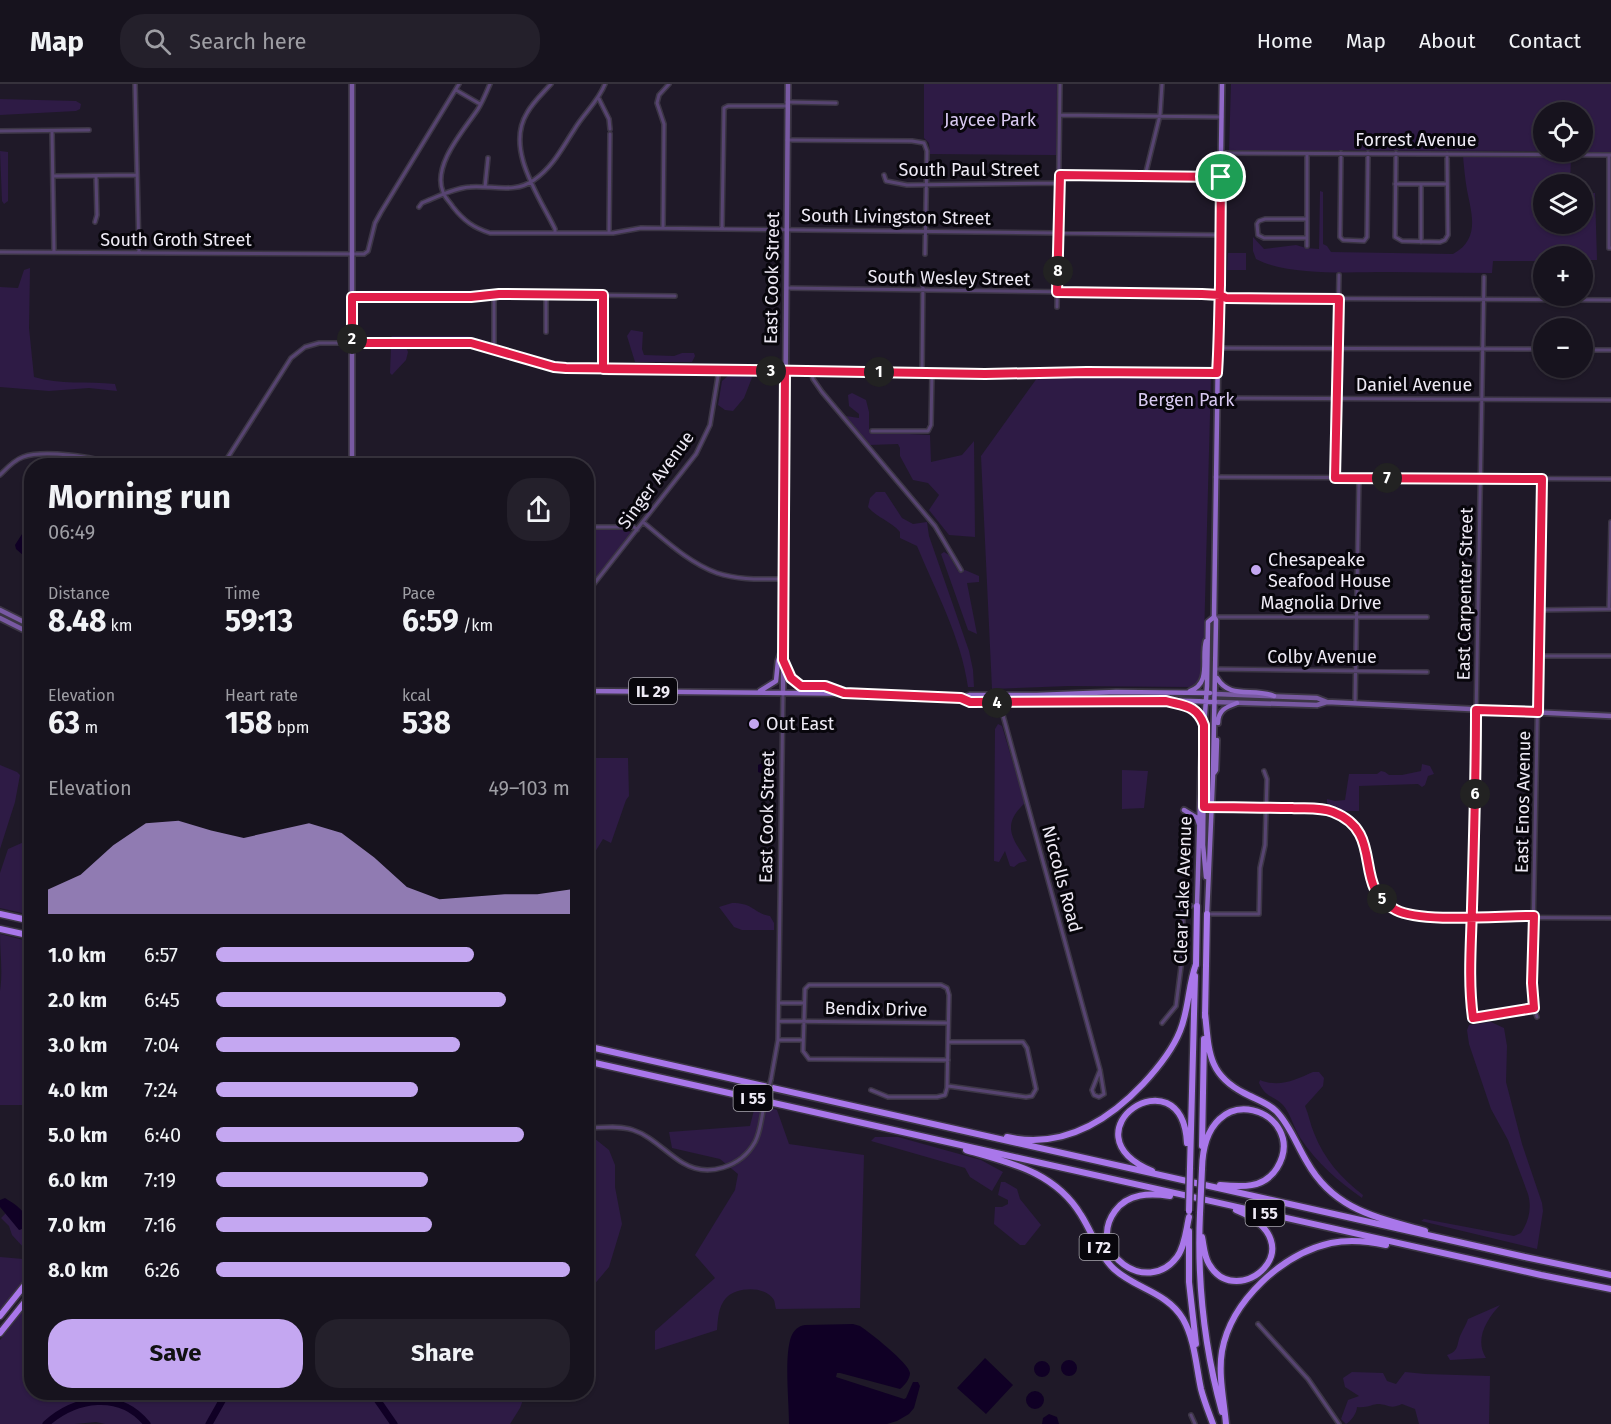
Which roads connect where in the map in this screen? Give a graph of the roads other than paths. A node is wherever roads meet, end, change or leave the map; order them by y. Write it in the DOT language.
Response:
graph roads {
  1 [pos="135,84"];
  2 [pos="352,84"];
  3 [pos="459,84"];
  4 [pos="490,84"];
  5 [pos="550,84"];
  6 [pos="605,84"];
  7 [pos="669,84"];
  8 [pos="788,84"];
  9 [pos="1060,84"];
  10 [pos="1162,84"];
  11 [pos="1222,84"];
  12 [pos="455,90"];
  13 [pos="599,99"];
  14 [pos="836,103"];
  15 [pos="480,104"];
  16 [pos="787,104"];
  17 [pos="1060,115"];
  18 [pos="1160,115"];
  19 [pos="1222,117"];
  20 [pos="610,129"];
  21 [pos="89,130"];
  22 [pos="0,131"];
  23 [pos="52,131"];
  24 [pos="610,134"];
  25 [pos="787,140"];
  26 [pos="1221,153"];
  27 [pos="1341,153"];
  28 [pos="1368,153"];
  29 [pos="1396,153"];
  30 [pos="1307,154"];
  31 [pos="1448,154"];
  32 [pos="1610,155"];
  33 [pos="488,158"];
  34 [pos="137,175"];
  35 [pos="884,175"];
  36 [pos="1060,175"];
  37 [pos="53,176"];
  38 [pos="96,176"];
  39 [pos="1145,176"];
  40 [pos="1221,177"];
  41 [pos="532,182"];
  42 [pos="1060,183"];
  43 [pos="926,184"];
  44 [pos="1395,184"];
  45 [pos="1421,184"];
  46 [pos="1447,184"];
  47 [pos="485,187"];
  48 [pos="443,194"];
  49 [pos="419,207"];
  50 [pos="1307,219"];
  51 [pos="95,222"];
  52 [pos="663,228"];
  53 [pos="722,228"];
  54 [pos="786,229"];
  55 [pos="926,231"];
  56 [pos="1059,232"];
  57 [pos="555,233"];
  58 [pos="609,234"];
  59 [pos="1221,235"];
  60 [pos="1307,238"];
  61 [pos="1421,242"];
  62 [pos="1306,246"];
  63 [pos="1611,248"];
  64 [pos="0,252"];
  65 [pos="54,252"];
  66 [pos="139,253"];
  67 [pos="352,254"];
  68 [pos="925,254"];
  69 [pos="923,275"];
  70 [pos="1339,275"];
  71 [pos="1484,277"];
  72 [pos="786,288"];
  73 [pos="923,291"];
  74 [pos="1057,292"];
  75 [pos="546,294"];
  76 [pos="494,295"];
  77 [pos="603,295"];
  78 [pos="1220,295"];
  79 [pos="675,296"];
  80 [pos="352,297"];
  81 [pos="1339,299"];
  82 [pos="1484,300"];
  83 [pos="1611,300"];
  84 [pos="1058,307"];
  85 [pos="546,332"];
  86 [pos="352,343"];
  87 [pos="1219,348"];
  88 [pos="1338,348"];
  89 [pos="494,349"];
  90 [pos="1483,349"];
  91 [pos="1533,349"];
  92 [pos="1593,350"];
  93 [pos="1611,350"];
  94 [pos="603,369"];
  95 [pos="719,370"];
  96 [pos="785,371"];
  97 [pos="811,371"];
  98 [pos="922,373"];
  99 [pos="932,373"];
  100 [pos="1217,373"];
  101 [pos="1217,398"];
  102 [pos="1337,398"];
  103 [pos="1482,399"];
  104 [pos="1611,400"];
  105 [pos="872,431"];
  106 [pos="92,458"];
  107 [pos="227,458"];
  108 [pos="352,458"];
  109 [pos="2,464"];
  110 [pos="6,468"];
  111 [pos="0,475"];
  112 [pos="1215,477"];
  113 [pos="1335,478"];
  114 [pos="1359,478"];
  115 [pos="1480,478"];
  116 [pos="1542,479"];
  117 [pos="1611,479"];
  118 [pos="643,522"];
  119 [pos="1611,522"];
  120 [pos="594,526"];
  121 [pos="637,530"];
  122 [pos="1611,537"];
  123 [pos="961,570"];
  124 [pos="783,579"];
  125 [pos="594,584"];
  126 [pos="1610,609"];
  127 [pos="0,610"];
  128 [pos="1539,610"];
  129 [pos="1214,616"];
  130 [pos="1356,617"];
  131 [pos="1427,617"];
  132 [pos="0,618"];
  133 [pos="24,622"];
  134 [pos="24,630"];
  135 [pos="1208,639"];
  136 [pos="783,647"];
  137 [pos="1539,656"];
  138 [pos="1611,656"];
  139 [pos="783,660"];
  140 [pos="1216,669"];
  141 [pos="1355,671"];
  142 [pos="1427,672"];
  143 [pos="1216,676"];
  144 [pos="594,691"];
  145 [pos="1185,692"];
  146 [pos="758,693"];
  147 [pos="783,693"];
  148 [pos="844,693"];
  149 [pos="1207,693"];
  150 [pos="1215,694"];
  151 [pos="1001,695"];
  152 [pos="1274,696"];
  153 [pos="961,698"];
  154 [pos="1166,701"];
  155 [pos="1206,701"];
  156 [pos="1215,702"];
  157 [pos="1327,702"];
  158 [pos="1001,703"];
  159 [pos="1237,703"];
  160 [pos="1355,703"];
  161 [pos="1476,710"];
  162 [pos="1538,712"];
  163 [pos="1611,716"];
  164 [pos="1204,725"];
  165 [pos="1264,771"];
  166 [pos="1213,776"];
  167 [pos="1202,807"];
  168 [pos="1211,807"];
  169 [pos="1266,808"];
  170 [pos="1184,810"];
  171 [pos="1200,824"];
  172 [pos="1208,882"];
  173 [pos="1197,906"];
  174 [pos="0,914"];
  175 [pos="1207,914"];
  176 [pos="1472,916"];
  177 [pos="1534,916"];
  178 [pos="1611,918"];
  179 [pos="24,919"];
  180 [pos="0,929"];
  181 [pos="24,934"];
  182 [pos="1196,964"];
  183 [pos="779,1003"];
  184 [pos="803,1003"];
  185 [pos="1534,1008"];
  186 [pos="1205,1013"];
  187 [pos="1537,1017"];
  188 [pos="778,1022"];
  189 [pos="803,1022"];
  190 [pos="948,1023"];
  191 [pos="1162,1023"];
  192 [pos="778,1040"];
  193 [pos="803,1040"];
  194 [pos="948,1042"];
  195 [pos="594,1048"];
  196 [pos="948,1060"];
  197 [pos="594,1063"];
  198 [pos="1100,1070"];
  199 [pos="947,1086"];
  200 [pos="872,1090"];
  201 [pos="594,1128"];
  202 [pos="956,1129"];
  203 [pos="919,1136"];
  204 [pos="1202,1155"];
  205 [pos="1190,1167"];
  206 [pos="1170,1177"];
  207 [pos="1198,1183"];
  208 [pos="1196,1198"];
  209 [pos="1221,1204"];
  210 [pos="1189,1214"];
  211 [pos="1199,1224"];
  212 [pos="1460,1243"];
  213 [pos="1454,1256"];
  214 [pos="1611,1275"];
  215 [pos="24,1286"];
  216 [pos="1611,1289"];
  217 [pos="24,1303"];
  218 [pos="0,1316"];
  219 [pos="1258,1324"];
  220 [pos="0,1333"];
  221 [pos="1191,1415"];
  222 [pos="1195,1424"];
  223 [pos="1213,1424"];
  224 [pos="1225,1424"];
  225 [pos="1339,1424"];
  1 -- 34 [label="street"];
  2 -- 67 [label="main road"];
  3 -- 12 [label="street"];
  4 -- 15 [label="street"];
  5 -- 41 [label="street"];
  6 -- 13 [label="street"];
  7 -- 52 [label="street"];
  8 -- 16 [label="main road, East Cook Street"];
  9 -- 17 [label="street"];
  10 -- 18 [label="street"];
  11 -- 19 [label="main road, Clear Lake Avenue"];
  12 -- 15 [label="street"];
  12 -- 67 [label="street"];
  13 -- 20 [label="street"];
  13 -- 41 [label="street"];
  14 -- 16 [label="street"];
  15 -- 48 [label="street"];
  16 -- 25 [label="main road, East Cook Street"];
  16 -- 53 [label="street"];
  17 -- 18 [label="street"];
  17 -- 36 [label="street"];
  18 -- 19 [label="street"];
  18 -- 39 [label="street"];
  19 -- 26 [label="main road, Clear Lake Avenue"];
  21 -- 23 [label="street"];
  22 -- 23 [label="street"];
  23 -- 37 [label="street"];
  24 -- 58 [label="street"];
  25 -- 43 [label="street"];
  25 -- 54 [label="main road, East Cook Street"];
  26 -- 30 [label="street, Forrest Avenue"];
  26 -- 40 [label="main road, Clear Lake Avenue"];
  27 -- 28 [label="street, Forrest Avenue"];
  27 -- 28 [label="street"];
  27 -- 30 [label="street, Forrest Avenue"];
  28 -- 29 [label="street, Forrest Avenue"];
  29 -- 31 [label="street, Forrest Avenue"];
  29 -- 44 [label="street"];
  30 -- 50 [label="street"];
  31 -- 32 [label="street, Forrest Avenue"];
  31 -- 46 [label="street"];
  32 -- 63 [label="street"];
  33 -- 47 [label="street"];
  34 -- 38 [label="street"];
  34 -- 66 [label="street"];
  35 -- 43 [label="street, South Paul Street"];
  36 -- 39 [label="street, South Paul Street"];
  36 -- 42 [label="street"];
  37 -- 38 [label="street"];
  37 -- 65 [label="street"];
  38 -- 51 [label="street"];
  39 -- 40 [label="street, South Paul Street"];
  40 -- 59 [label="main road, Clear Lake Avenue"];
  41 -- 47 [label="street"];
  41 -- 57 [label="street"];
  42 -- 43 [label="street, South Paul Street"];
  42 -- 56 [label="street"];
  43 -- 55 [label="street"];
  44 -- 45 [label="street"];
  44 -- 61 [label="street"];
  45 -- 46 [label="street"];
  45 -- 61 [label="street"];
  46 -- 61 [label="street"];
  47 -- 48 [label="street"];
  48 -- 49 [label="street"];
  48 -- 57 [label="street, South Livingston Street"];
  50 -- 60 [label="street"];
  50 -- 60 [label="street"];
  52 -- 53 [label="street, South Livingston Street"];
  52 -- 58 [label="street, South Livingston Street"];
  53 -- 54 [label="street, South Livingston Street"];
  54 -- 55 [label="street, South Livingston Street"];
  54 -- 72 [label="main road, East Cook Street"];
  55 -- 56 [label="street, South Livingston Street"];
  55 -- 68 [label="street"];
  56 -- 59 [label="street, South Livingston Street"];
  56 -- 74 [label="street"];
  57 -- 58 [label="street, South Livingston Street"];
  59 -- 78 [label="main road, Clear Lake Avenue"];
  60 -- 62 [label="street"];
  64 -- 65 [label="street, South Groth Street"];
  65 -- 66 [label="street, South Groth Street"];
  66 -- 67 [label="street, South Groth Street"];
  67 -- 80 [label="main road"];
  69 -- 73 [label="street"];
  70 -- 81 [label="street"];
  71 -- 82 [label="street, East Carpenter Street"];
  72 -- 73 [label="street, South Wesley Street"];
  72 -- 96 [label="main road, East Cook Street"];
  73 -- 74 [label="street, South Wesley Street"];
  73 -- 98 [label="street"];
  74 -- 78 [label="street, South Wesley Street"];
  74 -- 84 [label="street"];
  75 -- 76 [label="street"];
  75 -- 77 [label="street"];
  75 -- 85 [label="street"];
  76 -- 80 [label="street"];
  76 -- 89 [label="street"];
  77 -- 79 [label="street"];
  77 -- 94 [label="street"];
  78 -- 81 [label="street, South Wesley Street"];
  78 -- 87 [label="main road, Clear Lake Avenue"];
  80 -- 86 [label="main road"];
  81 -- 82 [label="street, South Wesley Street"];
  81 -- 88 [label="street"];
  82 -- 83 [label="street, South Wesley Street"];
  82 -- 90 [label="street, East Carpenter Street"];
  86 -- 89 [label="street"];
  86 -- 107 [label="street"];
  86 -- 108 [label="main road"];
  87 -- 88 [label="street"];
  87 -- 100 [label="main road, Clear Lake Avenue"];
  88 -- 90 [label="street"];
  88 -- 102 [label="street"];
  89 -- 94 [label="street"];
  90 -- 91 [label="street"];
  90 -- 103 [label="street, East Carpenter Street"];
  92 -- 93 [label="street"];
  94 -- 95 [label="street"];
  95 -- 96 [label="street"];
  95 -- 118 [label="street, Singer Avenue"];
  96 -- 97 [label="street"];
  96 -- 124 [label="main road, East Cook Street"];
  97 -- 98 [label="street"];
  97 -- 123 [label="street"];
  98 -- 99 [label="street"];
  99 -- 100 [label="street"];
  99 -- 105 [label="street"];
  100 -- 101 [label="main road, Clear Lake Avenue"];
  101 -- 102 [label="street, Daniel Avenue"];
  101 -- 112 [label="main road, Clear Lake Avenue"];
  102 -- 103 [label="street, Daniel Avenue"];
  102 -- 113 [label="street"];
  103 -- 104 [label="street, Daniel Avenue"];
  103 -- 115 [label="street, East Carpenter Street"];
  106 -- 110 [label="street"];
  109 -- 110 [label="street"];
  110 -- 111 [label="street"];
  112 -- 113 [label="street"];
  112 -- 129 [label="main road, Clear Lake Avenue"];
  113 -- 114 [label="street"];
  114 -- 115 [label="street"];
  114 -- 130 [label="street"];
  115 -- 116 [label="street"];
  115 -- 161 [label="street, East Carpenter Street"];
  116 -- 117 [label="street"];
  116 -- 128 [label="street, East Enos Avenue"];
  118 -- 121 [label="street, Singer Avenue"];
  118 -- 124 [label="street"];
  119 -- 122 [label="street"];
  120 -- 121 [label="street"];
  121 -- 125 [label="street, Singer Avenue"];
  122 -- 126 [label="street"];
  124 -- 136 [label="main road, East Cook Street"];
  126 -- 128 [label="street"];
  127 -- 133 [label="main road"];
  128 -- 137 [label="street, East Enos Avenue"];
  129 -- 130 [label="street, Magnolia Drive"];
  129 -- 135 [label="main road, Clear Lake Avenue"];
  129 -- 140 [label="main road, Clear Lake Avenue"];
  130 -- 131 [label="street, Magnolia Drive"];
  130 -- 141 [label="street"];
  132 -- 134 [label="main road"];
  135 -- 145 [label="main road"];
  135 -- 149 [label="main road, Clear Lake Avenue"];
  136 -- 139 [label="main road, East Cook Street"];
  136 -- 146 [label="main road"];
  137 -- 138 [label="street"];
  137 -- 162 [label="street, East Enos Avenue"];
  139 -- 147 [label="main road, East Cook Street"];
  139 -- 148 [label="main road"];
  140 -- 141 [label="street, Colby Avenue"];
  140 -- 143 [label="main road, Clear Lake Avenue"];
  141 -- 142 [label="street, Colby Avenue"];
  141 -- 160 [label="street"];
  143 -- 150 [label="main road, Clear Lake Avenue"];
  143 -- 152 [label="main road"];
  144 -- 146 [label="main road, IL 29"];
  145 -- 149 [label="main road, IL 29"];
  145 -- 151 [label="main road, IL 29"];
  146 -- 147 [label="main road, IL 29"];
  147 -- 148 [label="main road, IL 29"];
  147 -- 183 [label="street, East Cook Street"];
  148 -- 153 [label="main road, IL 29"];
  149 -- 150 [label="main road, IL 29"];
  149 -- 155 [label="main road, Clear Lake Avenue"];
  150 -- 152 [label="main road, IL 29"];
  150 -- 156 [label="main road, Clear Lake Avenue"];
  151 -- 153 [label="main road, IL 29"];
  151 -- 158 [label="street, Niccolls Road"];
  152 -- 157 [label="main road, IL 29"];
  153 -- 158 [label="main road, IL 29"];
  154 -- 155 [label="main road, IL 29"];
  154 -- 158 [label="main road, IL 29"];
  154 -- 164 [label="main road"];
  155 -- 156 [label="main road, IL 29"];
  155 -- 164 [label="main road, Clear Lake Avenue"];
  156 -- 159 [label="main road, IL 29"];
  156 -- 166 [label="main road, Clear Lake Avenue"];
  157 -- 159 [label="main road, IL 29"];
  157 -- 160 [label="main road, IL 29"];
  158 -- 198 [label="street, Niccolls Road"];
  159 -- 166 [label="main road"];
  160 -- 161 [label="main road, IL 29"];
  161 -- 162 [label="main road, IL 29"];
  161 -- 176 [label="street, East Carpenter Street"];
  162 -- 163 [label="main road, IL 29"];
  162 -- 177 [label="street, East Enos Avenue"];
  164 -- 167 [label="main road, Clear Lake Avenue"];
  165 -- 169 [label="street"];
  166 -- 168 [label="main road, Clear Lake Avenue"];
  167 -- 168 [label="street"];
  167 -- 171 [label="main road, Clear Lake Avenue"];
  167 -- 172 [label="main road"];
  168 -- 169 [label="street"];
  168 -- 172 [label="main road, Clear Lake Avenue"];
  169 -- 175 [label="street"];
  169 -- 176 [label="street"];
  170 -- 171 [label="main road"];
  171 -- 173 [label="main road, Clear Lake Avenue"];
  172 -- 175 [label="main road, Clear Lake Avenue"];
  173 -- 182 [label="highway, Clear Lake Avenue"];
  173 -- 191 [label="street"];
  174 -- 179 [label="highway"];
  175 -- 186 [label="highway, Clear Lake Avenue"];
  176 -- 177 [label="street"];
  176 -- 185 [label="street, East Carpenter Street"];
  177 -- 178 [label="street"];
  177 -- 185 [label="street, East Enos Avenue"];
  180 -- 181 [label="highway"];
  182 -- 202 [label="highway"];
  182 -- 205 [label="highway, Clear Lake Avenue"];
  183 -- 184 [label="street"];
  183 -- 188 [label="street, East Cook Street"];
  184 -- 189 [label="street"];
  184 -- 190 [label="street"];
  185 -- 187 [label="street, East Enos Avenue"];
  186 -- 204 [label="highway, Clear Lake Avenue"];
  186 -- 212 [label="highway"];
  188 -- 189 [label="street, Bendix Drive"];
  188 -- 192 [label="street, East Cook Street"];
  189 -- 190 [label="street, Bendix Drive"];
  189 -- 193 [label="street"];
  190 -- 194 [label="street"];
  192 -- 193 [label="street"];
  192 -- 201 [label="street, East Cook Street, bridge"];
  193 -- 196 [label="street"];
  194 -- 196 [label="street"];
  194 -- 199 [label="street"];
  195 -- 202 [label="highway, I 55"];
  196 -- 199 [label="street"];
  197 -- 203 [label="highway, I 55"];
  198 -- 198 [label="street, Niccolls Road"];
  199 -- 200 [label="street"];
  202 -- 206 [label="highway, I 55"];
  203 -- 208 [label="highway, I 55"];
  203 -- 223 [label="highway, I 72"];
  204 -- 207 [label="highway"];
  204 -- 211 [label="highway, Clear Lake Avenue, bridge"];
  205 -- 206 [label="highway"];
  205 -- 210 [label="highway, bridge"];
  206 -- 207 [label="highway, I 55"];
  207 -- 212 [label="highway, I 55"];
  208 -- 209 [label="highway, I 55"];
  208 -- 210 [label="highway"];
  209 -- 211 [label="highway"];
  209 -- 213 [label="highway, I 55"];
  210 -- 223 [label="highway"];
  211 -- 224 [label="highway"];
  212 -- 214 [label="highway, I 55"];
  213 -- 216 [label="highway, I 55"];
  213 -- 224 [label="highway"];
  215 -- 218 [label="highway"];
  217 -- 220 [label="highway"];
  219 -- 225 [label="street"];
  221 -- 222 [label="street"];
}
